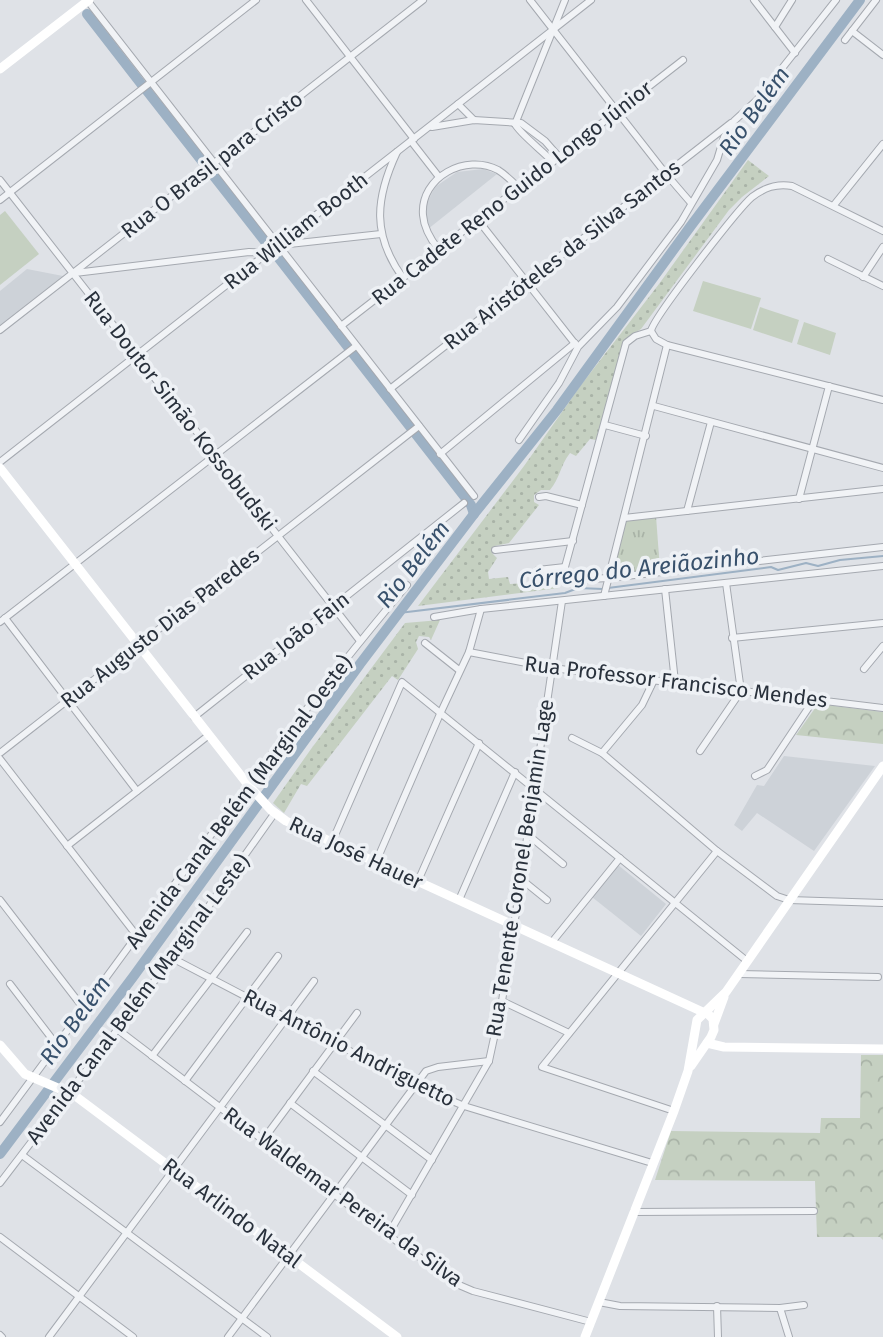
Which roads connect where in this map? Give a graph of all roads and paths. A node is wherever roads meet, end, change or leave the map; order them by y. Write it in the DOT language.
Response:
graph roads {
  1 [pos="88,0"];
  2 [pos="256,0"];
  3 [pos="306,0"];
  4 [pos="423,0"];
  5 [pos="530,0"];
  6 [pos="565,0"];
  7 [pos="591,0"];
  8 [pos="754,0"];
  9 [pos="792,0"];
  10 [pos="836,0"];
  11 [pos="876,0"];
  12 [pos="775,27"];
  13 [pos="553,29"];
  14 [pos="852,31"];
  15 [pos="845,40"];
  16 [pos="795,53"];
  17 [pos="883,55"];
  18 [pos="351,57"];
  19 [pos="683,60"];
  20 [pos="0,69"];
  21 [pos="151,82"];
  22 [pos="458,104"];
  23 [pos="617,112"];
  24 [pos="474,120"];
  25 [pos="734,121"];
  26 [pos="515,124"];
  27 [pos="427,128"];
  28 [pos="535,137"];
  29 [pos="413,140"];
  30 [pos="883,144"];
  31 [pos="398,151"];
  32 [pos="559,157"];
  33 [pos="552,162"];
  34 [pos="210,167"];
  35 [pos="666,174"];
  36 [pos="439,177"];
  37 [pos="0,180"];
  38 [pos="519,188"];
  39 [pos="10,193"];
  40 [pos="0,200"];
  41 [pos="691,203"];
  42 [pos="834,205"];
  43 [pos="478,220"];
  44 [pos="883,230"];
  45 [pos="381,234"];
  46 [pos="278,245"];
  47 [pos="883,247"];
  48 [pos="439,250"];
  49 [pos="268,253"];
  50 [pos="828,259"];
  51 [pos="73,274"];
  52 [pos="863,277"];
  53 [pos="403,278"];
  54 [pos="527,283"];
  55 [pos="883,286"];
  56 [pos="341,326"];
  57 [pos="0,330"];
  58 [pos="651,331"];
  59 [pos="576,345"];
  60 [pos="667,345"];
  61 [pos="354,347"];
  62 [pos="137,355"];
  63 [pos="555,359"];
  64 [pos="563,372"];
  65 [pos="829,386"];
  66 [pos="390,389"];
  67 [pos="883,400"];
  68 [pos="654,406"];
  69 [pos="710,422"];
  70 [pos="606,425"];
  71 [pos="415,430"];
  72 [pos="646,436"];
  73 [pos="519,440"];
  74 [pos="812,449"];
  75 [pos="440,453"];
  76 [pos="215,455"];
  77 [pos="0,462"];
  78 [pos="0,468"];
  79 [pos="883,468"];
  80 [pos="883,489"];
  81 [pos="474,496"];
  82 [pos="539,497"];
  83 [pos="799,499"];
  84 [pos="464,503"];
  85 [pos="582,505"];
  86 [pos="687,511"];
  87 [pos="624,518"];
  88 [pos="278,536"];
  89 [pos="572,541"];
  90 [pos="883,547"];
  91 [pos="495,550"];
  92 [pos="75,564"];
  93 [pos="883,565"];
  94 [pos="565,567"];
  95 [pos="538,570"];
  96 [pos="608,578"];
  97 [pos="726,583"];
  98 [pos="407,585"];
  99 [pos="664,589"];
  100 [pos="604,596"];
  101 [pos="562,601"];
  102 [pos="333,607"];
  103 [pos="481,609"];
  104 [pos="434,617"];
  105 [pos="3,620"];
  106 [pos="883,623"];
  107 [pos="732,638"];
  108 [pos="360,641"];
  109 [pos="425,643"];
  110 [pos="138,645"];
  111 [pos="883,646"];
  112 [pos="469,652"];
  113 [pos="552,668"];
  114 [pos="864,669"];
  115 [pos="459,670"];
  116 [pos="654,680"];
  117 [pos="675,682"];
  118 [pos="741,691"];
  119 [pos="68,700"];
  120 [pos="813,701"];
  121 [pos="883,708"];
  122 [pos="440,714"];
  123 [pos="194,717"];
  124 [pos="209,735"];
  125 [pos="572,738"];
  126 [pos="479,743"];
  127 [pos="700,751"];
  128 [pos="0,752"];
  129 [pos="603,753"];
  130 [pos="0,760"];
  131 [pos="883,766"];
  132 [pos="515,772"];
  133 [pos="755,776"];
  134 [pos="250,788"];
  135 [pos="534,788"];
  136 [pos="137,791"];
  137 [pos="273,812"];
  138 [pos="527,834"];
  139 [pos="332,842"];
  140 [pos="67,846"];
  141 [pos="717,851"];
  142 [pos="621,858"];
  143 [pos="376,862"];
  144 [pos="563,864"];
  145 [pos="521,879"];
  146 [pos="418,881"];
  147 [pos="0,900"];
  148 [pos="459,900"];
  149 [pos="547,900"];
  150 [pos="789,900"];
  151 [pos="674,902"];
  152 [pos="883,903"];
  153 [pos="514,926"];
  154 [pos="247,932"];
  155 [pos="137,936"];
  156 [pos="552,942"];
  157 [pos="278,956"];
  158 [pos="172,958"];
  159 [pos="747,961"];
  160 [pos="617,973"];
  161 [pos="739,974"];
  162 [pos="878,977"];
  163 [pos="211,979"];
  164 [pos="314,981"];
  165 [pos="10,984"];
  166 [pos="726,992"];
  167 [pos="246,997"];
  168 [pos="502,1001"];
  169 [pos="686,1006"];
  170 [pos="84,1009"];
  171 [pos="357,1013"];
  172 [pos="705,1013"];
  173 [pos="287,1018"];
  174 [pos="696,1024"];
  175 [pos="714,1027"];
  176 [pos="117,1029"];
  177 [pos="569,1033"];
  178 [pos="694,1038"];
  179 [pos="334,1043"];
  180 [pos="56,1044"];
  181 [pos="706,1044"];
  182 [pos="0,1045"];
  183 [pos="724,1047"];
  184 [pos="883,1049"];
  185 [pos="152,1056"];
  186 [pos="489,1061"];
  187 [pos="313,1071"];
  188 [pos="688,1071"];
  189 [pos="34,1079"];
  190 [pos="185,1081"];
  191 [pos="415,1085"];
  192 [pos="67,1092"];
  193 [pos="290,1103"];
  194 [pos="464,1106"];
  195 [pos="221,1108"];
  196 [pos="674,1111"];
  197 [pos="0,1122"];
  198 [pos="385,1126"];
  199 [pos="263,1140"];
  200 [pos="22,1155"];
  201 [pos="362,1158"];
  202 [pos="432,1160"];
  203 [pos="652,1163"];
  204 [pos="174,1169"];
  205 [pos="0,1184"];
  206 [pos="335,1194"];
  207 [pos="412,1195"];
  208 [pos="814,1211"];
  209 [pos="634,1212"];
  210 [pos="126,1232"];
  211 [pos="388,1235"];
  212 [pos="0,1237"];
  213 [pos="289,1256"];
  214 [pos="79,1297"];
  215 [pos="599,1302"];
  216 [pos="804,1305"];
  217 [pos="717,1306"];
  218 [pos="780,1308"];
  219 [pos="243,1318"];
  220 [pos="591,1322"];
  221 [pos="49,1337"];
  222 [pos="133,1337"];
  223 [pos="228,1337"];
  224 [pos="267,1337"];
  225 [pos="397,1337"];
  226 [pos="585,1337"];
  227 [pos="718,1337"];
  228 [pos="789,1337"];
  1 -- 20 [label="main road"];
  1 -- 21 [label="street"];
  2 -- 21 [label="street"];
  3 -- 18 [label="street"];
  4 -- 18 [label="street, Rua O Brasil para Cristo"];
  5 -- 13 [label="street"];
  6 -- 13 [label="street"];
  7 -- 13 [label="street, Rua William Booth"];
  8 -- 12 [label="street"];
  9 -- 12 [label="street"];
  10 -- 16 [label="street"];
  11 -- 14 [label="street"];
  12 -- 16 [label="street"];
  13 -- 22 [label="street, Rua William Booth"];
  13 -- 23 [label="street"];
  13 -- 26 [label="street"];
  14 -- 15 [label="street"];
  14 -- 17 [label="street"];
  16 -- 25 [label="street"];
  18 -- 29 [label="street"];
  18 -- 34 [label="street, Rua O Brasil para Cristo"];
  19 -- 23 [label="street, Rua Cadete Reno Guido Longo Júnior"];
  21 -- 34 [label="street"];
  21 -- 39 [label="street"];
  22 -- 24 [label="street"];
  22 -- 27 [label="street, Rua William Booth"];
  23 -- 32 [label="street, Rua Cadete Reno Guido Longo Júnior"];
  23 -- 35 [label="street"];
  24 -- 26 [label="street"];
  24 -- 27 [label="street"];
  25 -- 35 [label="street, Rua Aristóteles da Silva Santos"];
  25 -- 41 [label="street"];
  26 -- 28 [label="street"];
  27 -- 29 [label="street, Rua William Booth"];
  28 -- 32 [label="street"];
  28 -- 33 [label="street"];
  29 -- 31 [label="street, Rua William Booth"];
  29 -- 36 [label="street"];
  30 -- 42 [label="street"];
  31 -- 45 [label="street"];
  31 -- 46 [label="street, Rua William Booth"];
  32 -- 33 [label="street, Rua Cadete Reno Guido Longo Júnior"];
  33 -- 38 [label="street, Rua Cadete Reno Guido Longo Júnior"];
  34 -- 46 [label="street"];
  34 -- 51 [label="street, Rua O Brasil para Cristo"];
  35 -- 41 [label="street"];
  35 -- 54 [label="street, Rua Aristóteles da Silva Santos"];
  36 -- 38 [label="street"];
  36 -- 48 [label="street"];
  37 -- 39 [label="street, Rua Doutor Simão Kossobudski"];
  38 -- 43 [label="street, Rua Cadete Reno Guido Longo Júnior"];
  39 -- 40 [label="street"];
  39 -- 51 [label="street, Rua Doutor Simão Kossobudski"];
  41 -- 59 [label="street"];
  42 -- 44 [label="street"];
  42 -- 58 [label="street"];
  43 -- 48 [label="street, Rua Cadete Reno Guido Longo Júnior"];
  43 -- 54 [label="street"];
  45 -- 46 [label="street"];
  45 -- 53 [label="street"];
  46 -- 49 [label="street, Rua William Booth"];
  46 -- 56 [label="street"];
  47 -- 52 [label="street"];
  48 -- 53 [label="street, Rua Cadete Reno Guido Longo Júnior"];
  49 -- 51 [label="street"];
  49 -- 62 [label="street, Rua William Booth"];
  50 -- 52 [label="street"];
  51 -- 57 [label="street, Rua O Brasil para Cristo"];
  51 -- 62 [label="street, Rua Doutor Simão Kossobudski"];
  52 -- 55 [label="street"];
  53 -- 56 [label="street, Rua Cadete Reno Guido Longo Júnior"];
  54 -- 59 [label="street"];
  54 -- 66 [label="street, Rua Aristóteles da Silva Santos"];
  56 -- 61 [label="street"];
  58 -- 60 [label="street"];
  58 -- 70 [label="street"];
  59 -- 63 [label="street"];
  59 -- 64 [label="street"];
  60 -- 65 [label="street"];
  60 -- 68 [label="street"];
  61 -- 66 [label="street"];
  61 -- 76 [label="street"];
  62 -- 76 [label="street, Rua Doutor Simão Kossobudski"];
  62 -- 77 [label="street, Rua William Booth"];
  63 -- 64 [label="street"];
  63 -- 75 [label="street"];
  64 -- 73 [label="street"];
  65 -- 67 [label="street"];
  65 -- 74 [label="street"];
  66 -- 71 [label="street"];
  68 -- 69 [label="street"];
  68 -- 72 [label="street"];
  69 -- 74 [label="street"];
  69 -- 86 [label="street"];
  70 -- 72 [label="street"];
  70 -- 85 [label="street"];
  71 -- 75 [label="street"];
  71 -- 88 [label="street, Rua Augusto Dias Paredes"];
  72 -- 87 [label="street"];
  74 -- 79 [label="street"];
  74 -- 83 [label="street"];
  75 -- 81 [label="street"];
  76 -- 88 [label="street, Rua Doutor Simão Kossobudski"];
  76 -- 92 [label="street"];
  78 -- 92 [label="main road, Rua José Hauer"];
  80 -- 83 [label="street"];
  82 -- 85 [label="street"];
  83 -- 86 [label="street"];
  84 -- 102 [label="street, Rua João Fain"];
  85 -- 89 [label="street"];
  86 -- 87 [label="street"];
  87 -- 96 [label="street"];
  88 -- 102 [label="street, Rua Doutor Simão Kossobudski"];
  88 -- 110 [label="street, Rua Augusto Dias Paredes"];
  89 -- 91 [label="street"];
  89 -- 94 [label="street"];
  90 -- 96 [label="street"];
  92 -- 105 [label="street"];
  92 -- 110 [label="main road, Rua José Hauer"];
  93 -- 97 [label="street"];
  94 -- 95 [label="street"];
  94 -- 96 [label="street"];
  96 -- 100 [label="street"];
  97 -- 99 [label="street"];
  97 -- 107 [label="street"];
  98 -- 108 [label="street, Avenida Canal Belém (Marginal Oeste)"];
  99 -- 100 [label="street"];
  99 -- 117 [label="street"];
  100 -- 101 [label="street"];
  101 -- 103 [label="street"];
  101 -- 113 [label="street, Rua Tenente Coronel Benjamin Lage"];
  102 -- 108 [label="street, Rua Doutor Simão Kossobudski"];
  102 -- 123 [label="street, Rua João Fain"];
  103 -- 104 [label="street"];
  103 -- 112 [label="street"];
  105 -- 119 [label="street"];
  106 -- 107 [label="street"];
  107 -- 118 [label="street"];
  108 -- 134 [label="street, Avenida Canal Belém (Marginal Oeste)"];
  109 -- 115 [label="street"];
  110 -- 119 [label="street, Rua Augusto Dias Paredes"];
  110 -- 123 [label="main road, Rua José Hauer"];
  111 -- 114 [label="street"];
  112 -- 113 [label="street, Rua Professor Francisco Mendes"];
  112 -- 115 [label="street"];
  113 -- 116 [label="street, Rua Professor Francisco Mendes"];
  113 -- 135 [label="street, Rua Tenente Coronel Benjamin Lage"];
  115 -- 122 [label="street"];
  116 -- 117 [label="street, Rua Professor Francisco Mendes"];
  116 -- 129 [label="street"];
  117 -- 118 [label="street, Rua Professor Francisco Mendes"];
  118 -- 120 [label="street, Rua Professor Francisco Mendes"];
  118 -- 127 [label="street"];
  119 -- 128 [label="street, Rua Augusto Dias Paredes"];
  119 -- 136 [label="street"];
  120 -- 121 [label="street, Rua Professor Francisco Mendes"];
  120 -- 133 [label="street"];
  122 -- 126 [label="street"];
  122 -- 139 [label="street"];
  122 -- 143 [label="street"];
  123 -- 124 [label="main road, Rua José Hauer"];
  124 -- 134 [label="main road, Rua José Hauer"];
  124 -- 136 [label="street"];
  125 -- 129 [label="street"];
  126 -- 132 [label="street"];
  126 -- 146 [label="street"];
  129 -- 141 [label="street"];
  130 -- 140 [label="street"];
  131 -- 150 [label="main road"];
  132 -- 135 [label="street"];
  132 -- 148 [label="street"];
  134 -- 137 [label="main road, Rua José Hauer"];
  134 -- 155 [label="street, Avenida Canal Belém (Marginal Oeste)"];
  135 -- 138 [label="street, Rua Tenente Coronel Benjamin Lage"];
  135 -- 142 [label="street"];
  136 -- 140 [label="street"];
  137 -- 139 [label="main road, Rua José Hauer"];
  137 -- 158 [label="street, Avenida Canal Belém (Marginal Leste)"];
  138 -- 144 [label="street"];
  138 -- 145 [label="street, Rua Tenente Coronel Benjamin Lage"];
  139 -- 143 [label="main road, Rua José Hauer"];
  140 -- 155 [label="street"];
  141 -- 150 [label="street"];
  141 -- 151 [label="street"];
  142 -- 151 [label="street"];
  142 -- 156 [label="street"];
  143 -- 146 [label="main road, Rua José Hauer"];
  145 -- 149 [label="street"];
  145 -- 153 [label="street, Rua Tenente Coronel Benjamin Lage"];
  146 -- 148 [label="main road, Rua José Hauer"];
  147 -- 170 [label="street"];
  148 -- 153 [label="main road, Rua José Hauer"];
  150 -- 152 [label="street"];
  150 -- 159 [label="main road"];
  151 -- 159 [label="street"];
  151 -- 160 [label="street"];
  153 -- 156 [label="main road, Rua José Hauer"];
  153 -- 168 [label="street, Rua Tenente Coronel Benjamin Lage"];
  154 -- 163 [label="street"];
  155 -- 170 [label="street, Avenida Canal Belém (Marginal Oeste)"];
  156 -- 160 [label="main road, Rua José Hauer"];
  157 -- 167 [label="street"];
  158 -- 163 [label="street, Rua Antônio Andriguetto"];
  158 -- 176 [label="street, Avenida Canal Belém (Marginal Leste)"];
  159 -- 161 [label="main road"];
  160 -- 169 [label="main road, Rua José Hauer"];
  160 -- 177 [label="street"];
  161 -- 162 [label="street"];
  161 -- 166 [label="main road"];
  163 -- 167 [label="street, Rua Antônio Andriguetto"];
  163 -- 185 [label="street"];
  164 -- 173 [label="street"];
  165 -- 180 [label="street"];
  166 -- 172 [label="main road"];
  166 -- 175 [label="main road"];
  167 -- 173 [label="street, Rua Antônio Andriguetto"];
  167 -- 190 [label="street"];
  168 -- 177 [label="street"];
  168 -- 186 [label="street, Rua Tenente Coronel Benjamin Lage"];
  169 -- 172 [label="main road, Rua José Hauer"];
  169 -- 174 [label="main road"];
  170 -- 180 [label="street, Avenida Canal Belém (Marginal Oeste)"];
  171 -- 179 [label="street"];
  172 -- 174 [label="main road"];
  172 -- 175 [label="main road"];
  173 -- 179 [label="street, Rua Antônio Andriguetto"];
  173 -- 195 [label="street"];
  174 -- 178 [label="main road"];
  175 -- 181 [label="main road"];
  175 -- 183 [label="main road"];
  176 -- 185 [label="street, Rua Waldemar Pereira da Silva"];
  176 -- 192 [label="street, Avenida Canal Belém (Marginal Leste)"];
  177 -- 196 [label="street"];
  178 -- 181 [label="main road"];
  178 -- 188 [label="main road"];
  179 -- 187 [label="street"];
  179 -- 191 [label="street, Rua Antônio Andriguetto"];
  180 -- 189 [label="street, Avenida Canal Belém (Marginal Oeste)"];
  181 -- 183 [label="main road"];
  181 -- 188 [label="main road"];
  182 -- 189 [label="main road"];
  183 -- 184 [label="main road"];
  185 -- 190 [label="street, Rua Waldemar Pereira da Silva"];
  186 -- 191 [label="street"];
  186 -- 194 [label="street, Rua Tenente Coronel Benjamin Lage"];
  187 -- 193 [label="street"];
  187 -- 198 [label="street"];
  188 -- 196 [label="main road"];
  189 -- 192 [label="main road, Rua Arlindo Natal"];
  189 -- 197 [label="street, Avenida Canal Belém (Marginal Oeste)"];
  190 -- 195 [label="street, Rua Waldemar Pereira da Silva"];
  191 -- 194 [label="street, Rua Antônio Andriguetto"];
  191 -- 198 [label="street"];
  192 -- 200 [label="street, Avenida Canal Belém (Marginal Leste)"];
  192 -- 204 [label="main road, Rua Arlindo Natal"];
  193 -- 199 [label="street"];
  193 -- 201 [label="street"];
  194 -- 202 [label="street, Rua Tenente Coronel Benjamin Lage"];
  194 -- 203 [label="street, Rua Antônio Andriguetto"];
  195 -- 199 [label="street, Rua Waldemar Pereira da Silva"];
  195 -- 204 [label="street"];
  196 -- 203 [label="main road"];
  198 -- 201 [label="street"];
  198 -- 202 [label="street"];
  199 -- 206 [label="street, Rua Waldemar Pereira da Silva"];
  200 -- 205 [label="street, Avenida Canal Belém (Marginal Leste)"];
  200 -- 210 [label="street"];
  201 -- 206 [label="street"];
  201 -- 207 [label="street"];
  202 -- 207 [label="street, Rua Tenente Coronel Benjamin Lage"];
  203 -- 209 [label="main road"];
  204 -- 210 [label="street"];
  204 -- 213 [label="main road, Rua Arlindo Natal"];
  206 -- 211 [label="street, Rua Waldemar Pereira da Silva"];
  206 -- 213 [label="street"];
  207 -- 211 [label="street, Rua Tenente Coronel Benjamin Lage"];
  208 -- 209 [label="street"];
  209 -- 215 [label="main road"];
  210 -- 214 [label="street"];
  210 -- 219 [label="street"];
  211 -- 220 [label="street, Rua Waldemar Pereira da Silva"];
  212 -- 214 [label="street"];
  213 -- 219 [label="street"];
  213 -- 225 [label="main road, Rua Arlindo Natal"];
  214 -- 221 [label="street"];
  214 -- 222 [label="street"];
  215 -- 217 [label="street"];
  215 -- 220 [label="main road"];
  216 -- 218 [label="street"];
  217 -- 218 [label="street"];
  217 -- 227 [label="street"];
  218 -- 228 [label="street"];
  219 -- 223 [label="street"];
  219 -- 224 [label="street"];
  220 -- 226 [label="main road"];
}
